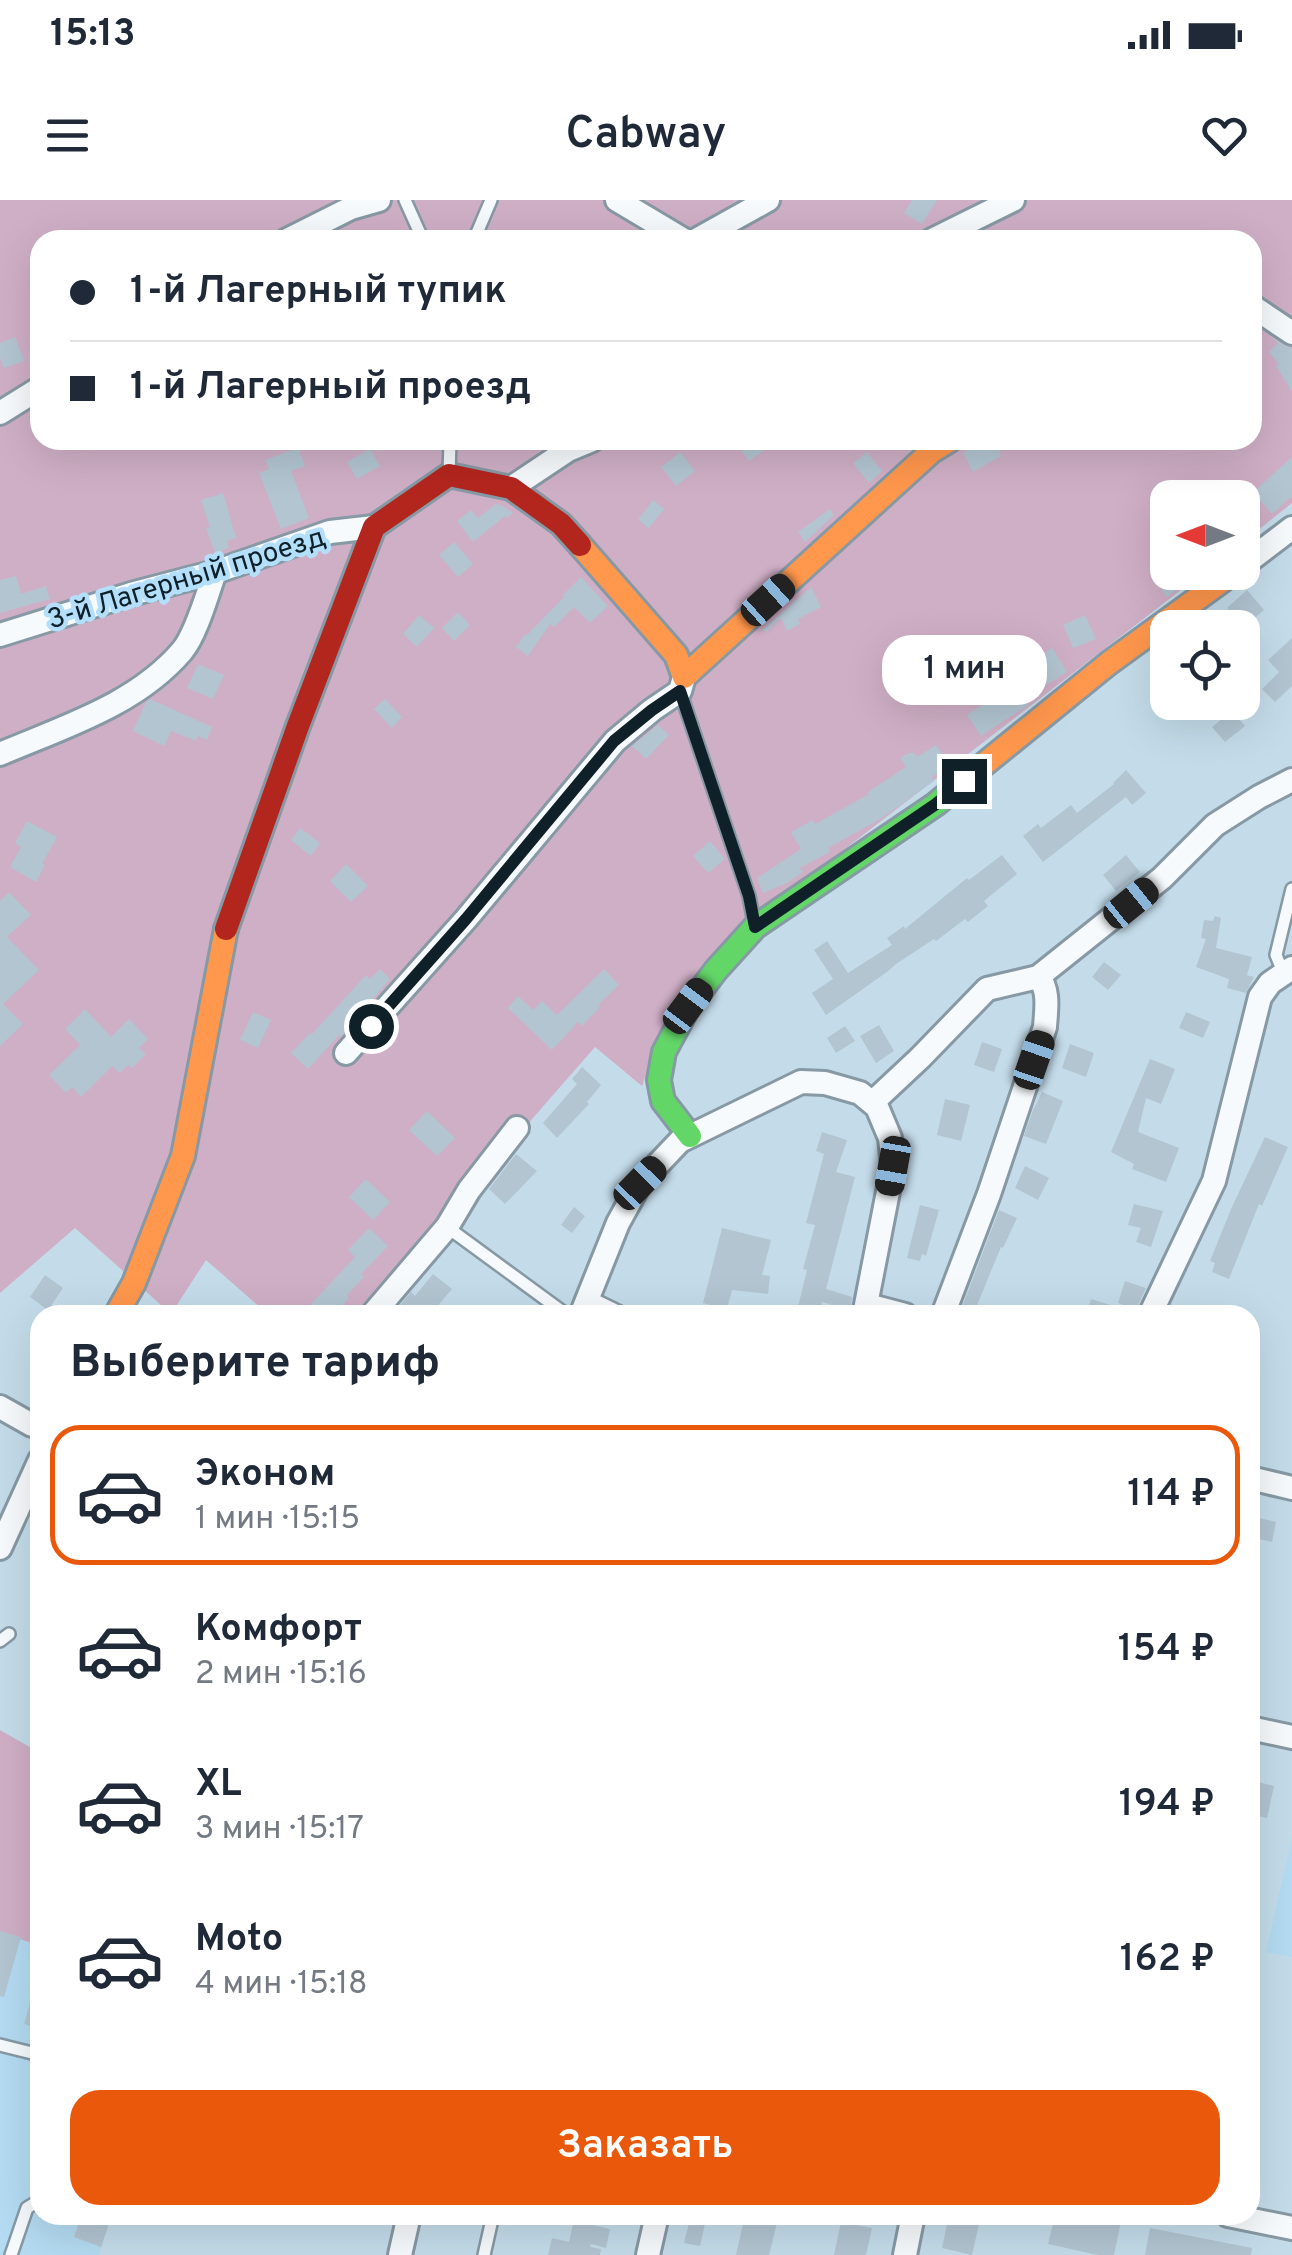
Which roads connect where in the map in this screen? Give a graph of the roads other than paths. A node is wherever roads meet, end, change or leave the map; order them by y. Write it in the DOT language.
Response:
graph roads {
  1 [pos="379,200"];
  2 [pos="405,200"];
  3 [pos="491,200"];
  4 [pos="616,200"];
  5 [pos="768,200"];
  6 [pos="1013,200"];
  7 [pos="307,230"];
  8 [pos="418,230"];
  9 [pos="478,230"];
  10 [pos="667,230"];
  11 [pos="714,230"];
  12 [pos="952,230"];
  13 [pos="1262,313"];
  14 [pos="1292,333"];
  15 [pos="30,394"];
  16 [pos="0,413"];
  17 [pos="450,450"];
  18 [pos="568,450"];
  19 [pos="934,450"];
  20 [pos="449,475"];
  21 [pos="511,488"];
  22 [pos="374,527"];
  23 [pos="1292,528"];
  24 [pos="1260,552"];
  25 [pos="215,572"];
  26 [pos="1210,590"];
  27 [pos="0,634"];
  28 [pos="682,684"];
  29 [pos="0,754"];
  30 [pos="1292,781"];
  31 [pos="1292,889"];
  32 [pos="755,927"];
  33 [pos="1288,970"];
  34 [pos="1038,977"];
  35 [pos="346,1053"];
  36 [pos="873,1102"];
  37 [pos="517,1128"];
  38 [pos="690,1136"];
  39 [pos="448,1227"];
  40 [pos="122,1305"];
  41 [pos="381,1305"];
  42 [pos="553,1305"];
  43 [pos="585,1305"];
  44 [pos="867,1305"];
  45 [pos="947,1305"];
  46 [pos="1155,1305"];
  47 [pos="0,1407"];
  48 [pos="30,1424"];
  49 [pos="1260,1480"];
  50 [pos="30,1482"];
  51 [pos="1292,1488"];
  52 [pos="0,1548"];
  53 [pos="1260,1730"];
  54 [pos="1292,1737"];
  55 [pos="0,2045"];
  56 [pos="30,2052"];
  57 [pos="30,2206"];
  58 [pos="1260,2222"];
  59 [pos="406,2225"];
  60 [pos="491,2225"];
  61 [pos="655,2225"];
  62 [pos="911,2225"];
  63 [pos="1292,2228"];
  64 [pos="11,2255"];
  65 [pos="400,2255"];
  66 [pos="484,2255"];
  67 [pos="648,2255"];
  68 [pos="905,2255"];
  1 -- 7 [label="street"];
  2 -- 8 [label="lane"];
  3 -- 9 [label="lane"];
  4 -- 10 [label="street"];
  5 -- 11 [label="street"];
  6 -- 12 [label="street"];
  13 -- 14 [label="street"];
  15 -- 16 [label="street"];
  17 -- 20 [label="lane"];
  18 -- 21 [label="street"];
  19 -- 28 [label="street"];
  20 -- 21 [label="street"];
  20 -- 22 [label="street"];
  21 -- 28 [label="street"];
  22 -- 25 [label="street, 3-й Лагерный проезд"];
  22 -- 40 [label="street"];
  23 -- 24 [label="street"];
  25 -- 27 [label="street, 3-й Лагерный проезд"];
  25 -- 29 [label="street"];
  26 -- 32 [label="street"];
  28 -- 32 [label="lane"];
  28 -- 35 [label="street"];
  30 -- 34 [label="street"];
  31 -- 33 [label="lane"];
  32 -- 38 [label="street"];
  33 -- 46 [label="street"];
  34 -- 36 [label="street"];
  34 -- 45 [label="street"];
  36 -- 38 [label="street"];
  36 -- 44 [label="street"];
  37 -- 39 [label="street"];
  38 -- 43 [label="street"];
  39 -- 41 [label="street"];
  39 -- 42 [label="lane"];
  47 -- 48 [label="street"];
  49 -- 51 [label="street"];
  50 -- 52 [label="street"];
  53 -- 54 [label="street"];
  55 -- 56 [label="lane"];
  57 -- 64 [label="lane"];
  58 -- 63 [label="street"];
  59 -- 65 [label="street"];
  60 -- 66 [label="lane"];
  61 -- 67 [label="street"];
  62 -- 68 [label="street"];
}
